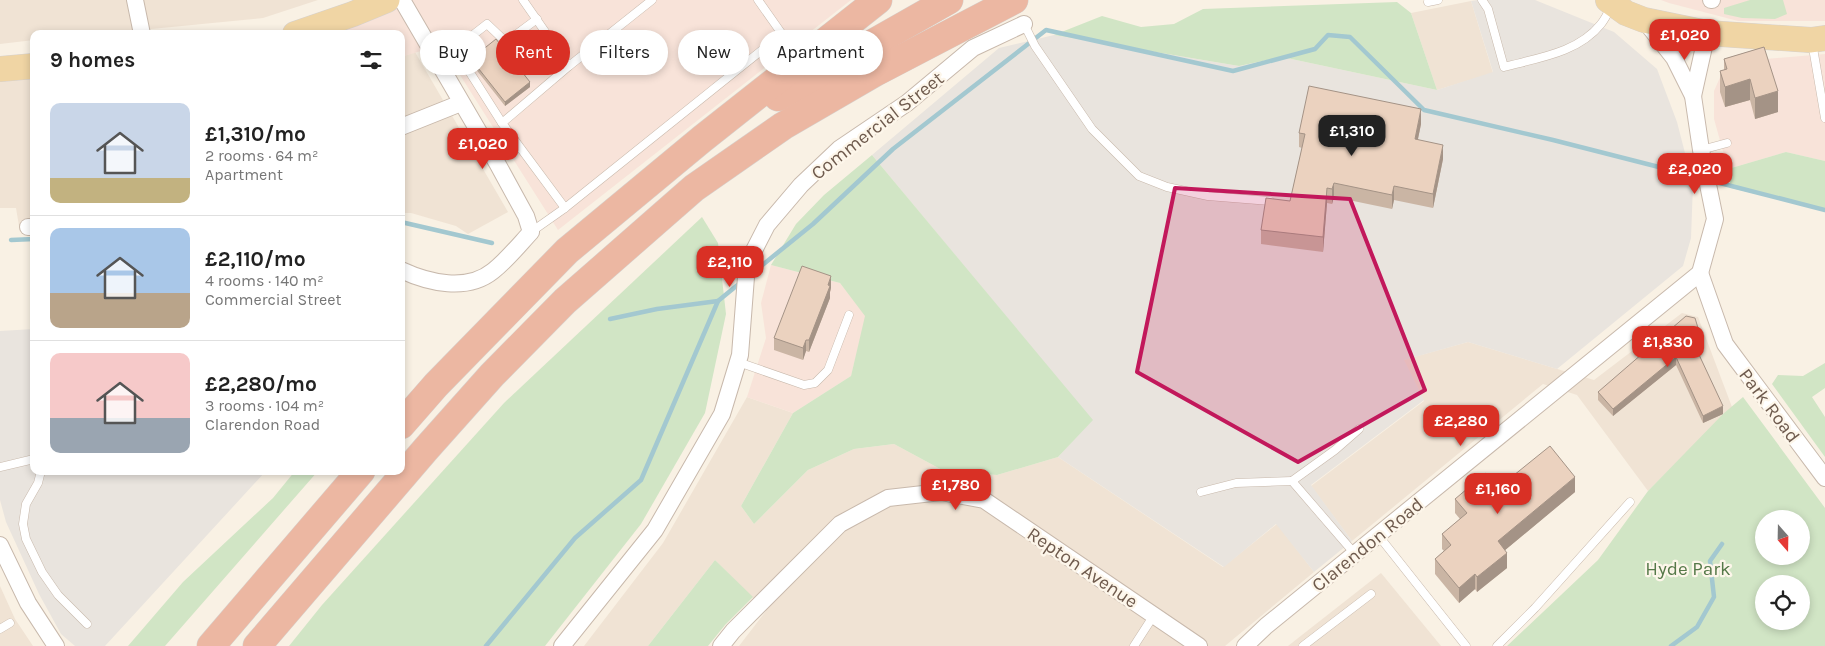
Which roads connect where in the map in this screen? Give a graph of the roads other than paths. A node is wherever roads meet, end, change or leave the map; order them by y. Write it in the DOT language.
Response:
graph roads {
  1 [pos="135,0"];
  2 [pos="387,0"];
  3 [pos="402,0"];
  4 [pos="523,0"];
  5 [pos="652,0"];
  6 [pos="758,0"];
  7 [pos="878,0"];
  8 [pos="949,0"];
  9 [pos="1438,0"];
  10 [pos="1482,0"];
  11 [pos="1428,2"];
  12 [pos="1611,2"];
  13 [pos="351,7"];
  14 [pos="1023,8"];
  15 [pos="537,19"];
  16 [pos="1644,20"];
  17 [pos="141,30"];
  18 [pos="303,30"];
  19 [pos="544,30"];
  20 [pos="1707,33"];
  21 [pos="1818,39"];
  22 [pos="570,65"];
  23 [pos="30,66"];
  24 [pos="0,69"];
  25 [pos="558,75"];
  26 [pos="1693,96"];
  27 [pos="461,104"];
  28 [pos="1825,118"];
  29 [pos="502,123"];
  30 [pos="405,125"];
  31 [pos="702,139"];
  32 [pos="1727,143"];
  33 [pos="1703,157"];
  34 [pos="1270,201"];
  35 [pos="565,208"];
  36 [pos="531,232"];
  37 [pos="405,272"];
  38 [pos="1700,273"];
  39 [pos="849,315"];
  40 [pos="738,362"];
  41 [pos="405,420"];
  42 [pos="1359,429"];
  43 [pos="30,459"];
  44 [pos="0,466"];
  45 [pos="405,473"];
  46 [pos="40,475"];
  47 [pos="358,475"];
  48 [pos="403,475"];
  49 [pos="1825,478"];
  50 [pos="1292,481"];
  51 [pos="1201,492"];
  52 [pos="1630,502"];
  53 [pos="1378,535"];
  54 [pos="0,545"];
  55 [pos="1355,554"];
  56 [pos="1371,594"];
  57 [pos="1154,615"];
  58 [pos="10,622"];
  59 [pos="87,624"];
  60 [pos="0,629"];
  61 [pos="56,646"];
  62 [pos="211,646"];
  63 [pos="257,646"];
  64 [pos="562,646"];
  65 [pos="721,646"];
  66 [pos="1134,646"];
  67 [pos="1199,646"];
  68 [pos="1245,646"];
  69 [pos="1303,646"];
  70 [pos="1466,646"];
  71 [pos="1497,646"];
  1 -- 17 [label="street"];
  2 -- 13 [label="main road"];
  3 -- 27 [label="street"];
  4 -- 15 [label="lane"];
  5 -- 22 [label="lane"];
  6 -- 35 [label="lane"];
  7 -- 31 [label="highway"];
  8 -- 31 [label="highway"];
  9 -- 11 [label="lane"];
  10 -- 12 [label="lane"];
  12 -- 16 [label="main road"];
  13 -- 18 [label="main road"];
  14 -- 34 [label="lane"];
  14 -- 40 [label="street, Commercial Street"];
  14 -- 45 [label="highway"];
  15 -- 19 [label="lane"];
  15 -- 29 [label="lane"];
  16 -- 20 [label="main road"];
  16 -- 26 [label="street"];
  20 -- 21 [label="main road"];
  20 -- 26 [label="street"];
  21 -- 28 [label="lane"];
  23 -- 24 [label="main road"];
  25 -- 29 [label="lane"];
  26 -- 33 [label="street"];
  27 -- 30 [label="street"];
  27 -- 36 [label="street"];
  29 -- 35 [label="lane"];
  31 -- 41 [label="highway"];
  32 -- 33 [label="lane"];
  33 -- 38 [label="street"];
  35 -- 36 [label="lane"];
  36 -- 37 [label="street"];
  38 -- 49 [label="street, Park Road"];
  38 -- 53 [label="street, Clarendon Road"];
  39 -- 40 [label="lane"];
  40 -- 64 [label="street, Commercial Street"];
  42 -- 50 [label="lane"];
  43 -- 44 [label="lane"];
  46 -- 59 [label="lane"];
  47 -- 62 [label="highway"];
  48 -- 63 [label="highway"];
  50 -- 51 [label="lane"];
  50 -- 55 [label="lane"];
  52 -- 71 [label="lane"];
  53 -- 55 [label="street, Clarendon Road"];
  53 -- 70 [label="lane"];
  54 -- 61 [label="street"];
  55 -- 68 [label="street, Clarendon Road"];
  56 -- 69 [label="lane"];
  57 -- 65 [label="street, Repton Avenue"];
  57 -- 66 [label="lane"];
  57 -- 67 [label="street, Repton Avenue"];
  58 -- 60 [label="lane"];
}
